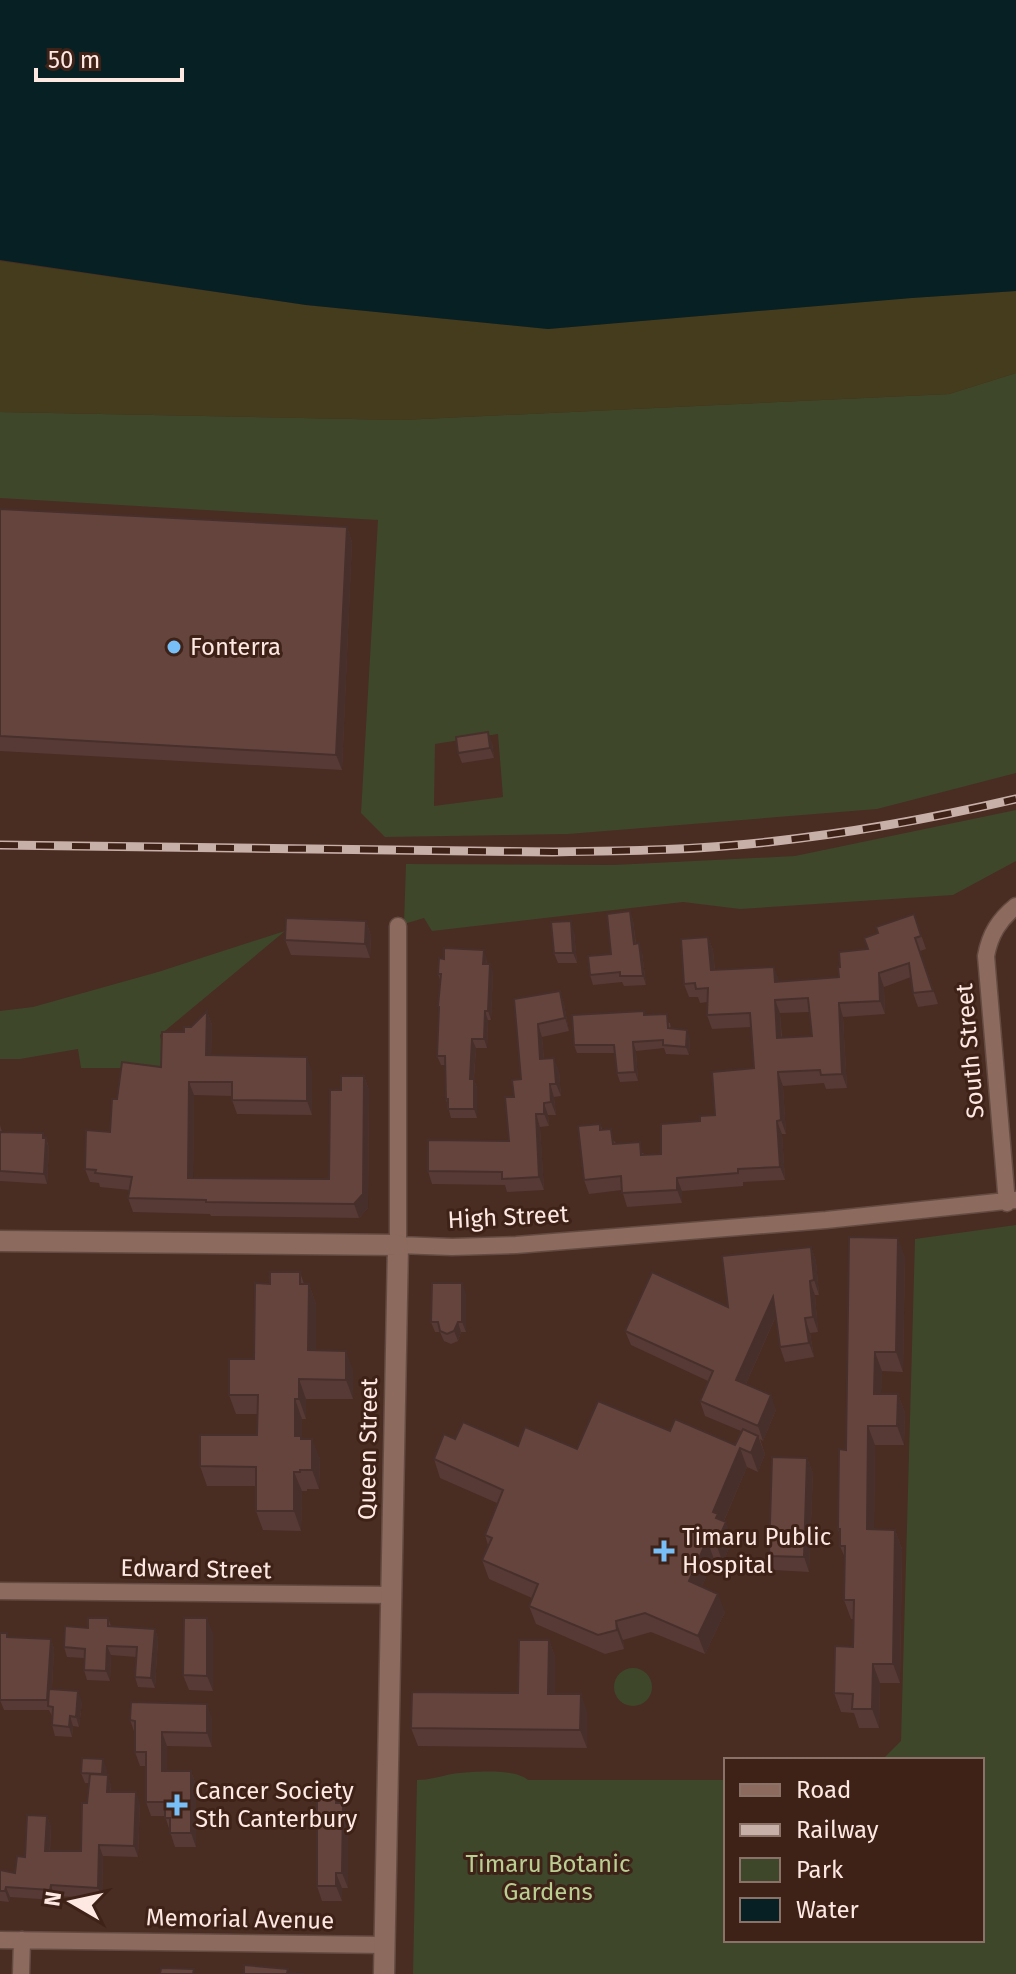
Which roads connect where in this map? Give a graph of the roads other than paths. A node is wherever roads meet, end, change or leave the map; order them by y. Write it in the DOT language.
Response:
graph roads {
  1 [pos="1016,906"];
  2 [pos="398,926"];
  3 [pos="1011,1202"];
  4 [pos="0,1241"];
  5 [pos="398,1245"];
  6 [pos="0,1591"];
  7 [pos="391,1595"];
  8 [pos="0,1940"];
  9 [pos="22,1940"];
  10 [pos="384,1945"];
  11 [pos="21,1974"];
  12 [pos="384,1974"];
  1 -- 3 [label="street, South Street"];
  2 -- 5 [label="street, Queen Street"];
  3 -- 5 [label="street, High Street"];
  4 -- 5 [label="street, High Street"];
  5 -- 7 [label="street, Queen Street"];
  6 -- 7 [label="street, Edward Street"];
  7 -- 10 [label="street, Queen Street"];
  8 -- 9 [label="street, Memorial Avenue"];
  9 -- 10 [label="street, Memorial Avenue"];
  9 -- 11 [label="street"];
  10 -- 12 [label="street, Queen Street"];
}
